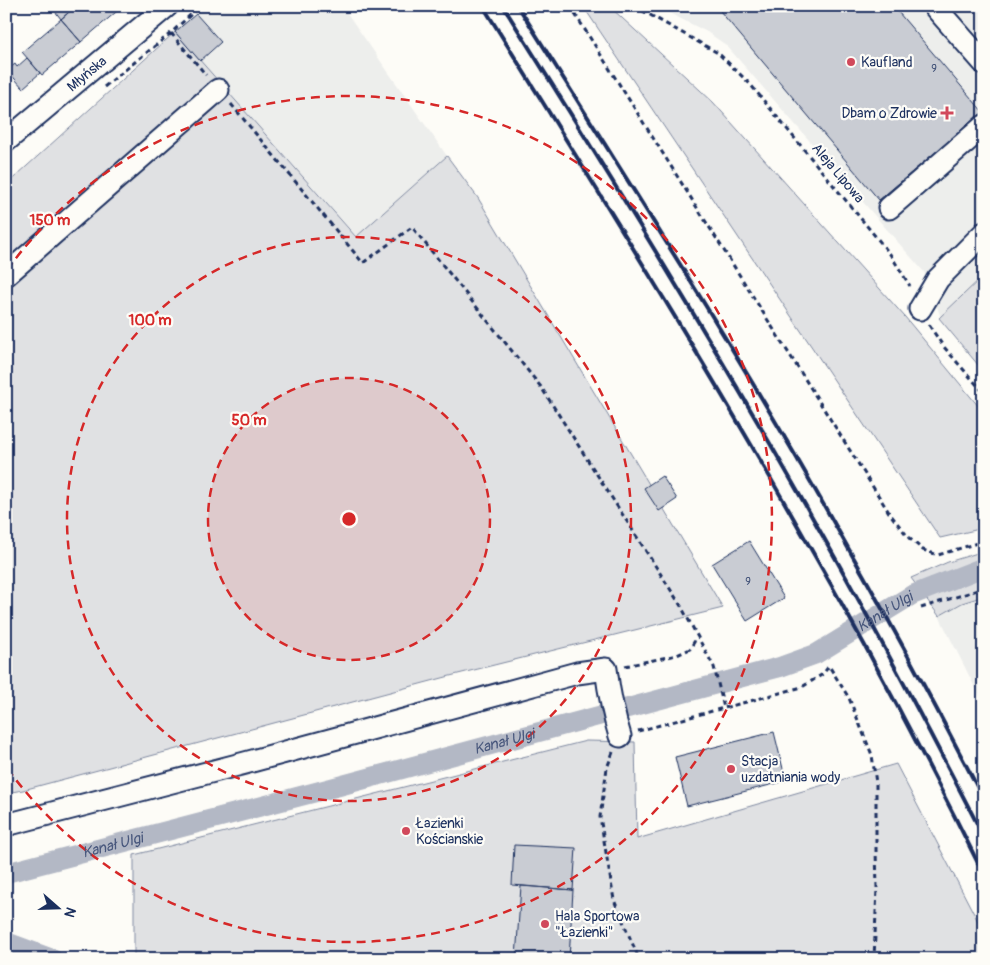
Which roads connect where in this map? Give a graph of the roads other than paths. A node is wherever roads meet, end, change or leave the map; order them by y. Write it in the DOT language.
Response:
graph roads {
  1 [pos="167,6"];
  2 [pos="934,6"];
  3 [pos="984,63"];
  4 [pos="218,90"];
  5 [pos="984,126"];
  6 [pos="6,141"];
  7 [pos="889,208"];
  8 [pos="984,232"];
  9 [pos="6,275"];
  10 [pos="920,308"];
  11 [pos="619,731"];
  12 [pos="6,826"];
  1 -- 6 [label="street, Młyńska"];
  2 -- 3 [label="street"];
  4 -- 9 [label="street"];
  5 -- 7 [label="street"];
  8 -- 10 [label="street"];
  11 -- 12 [label="street"];
}
